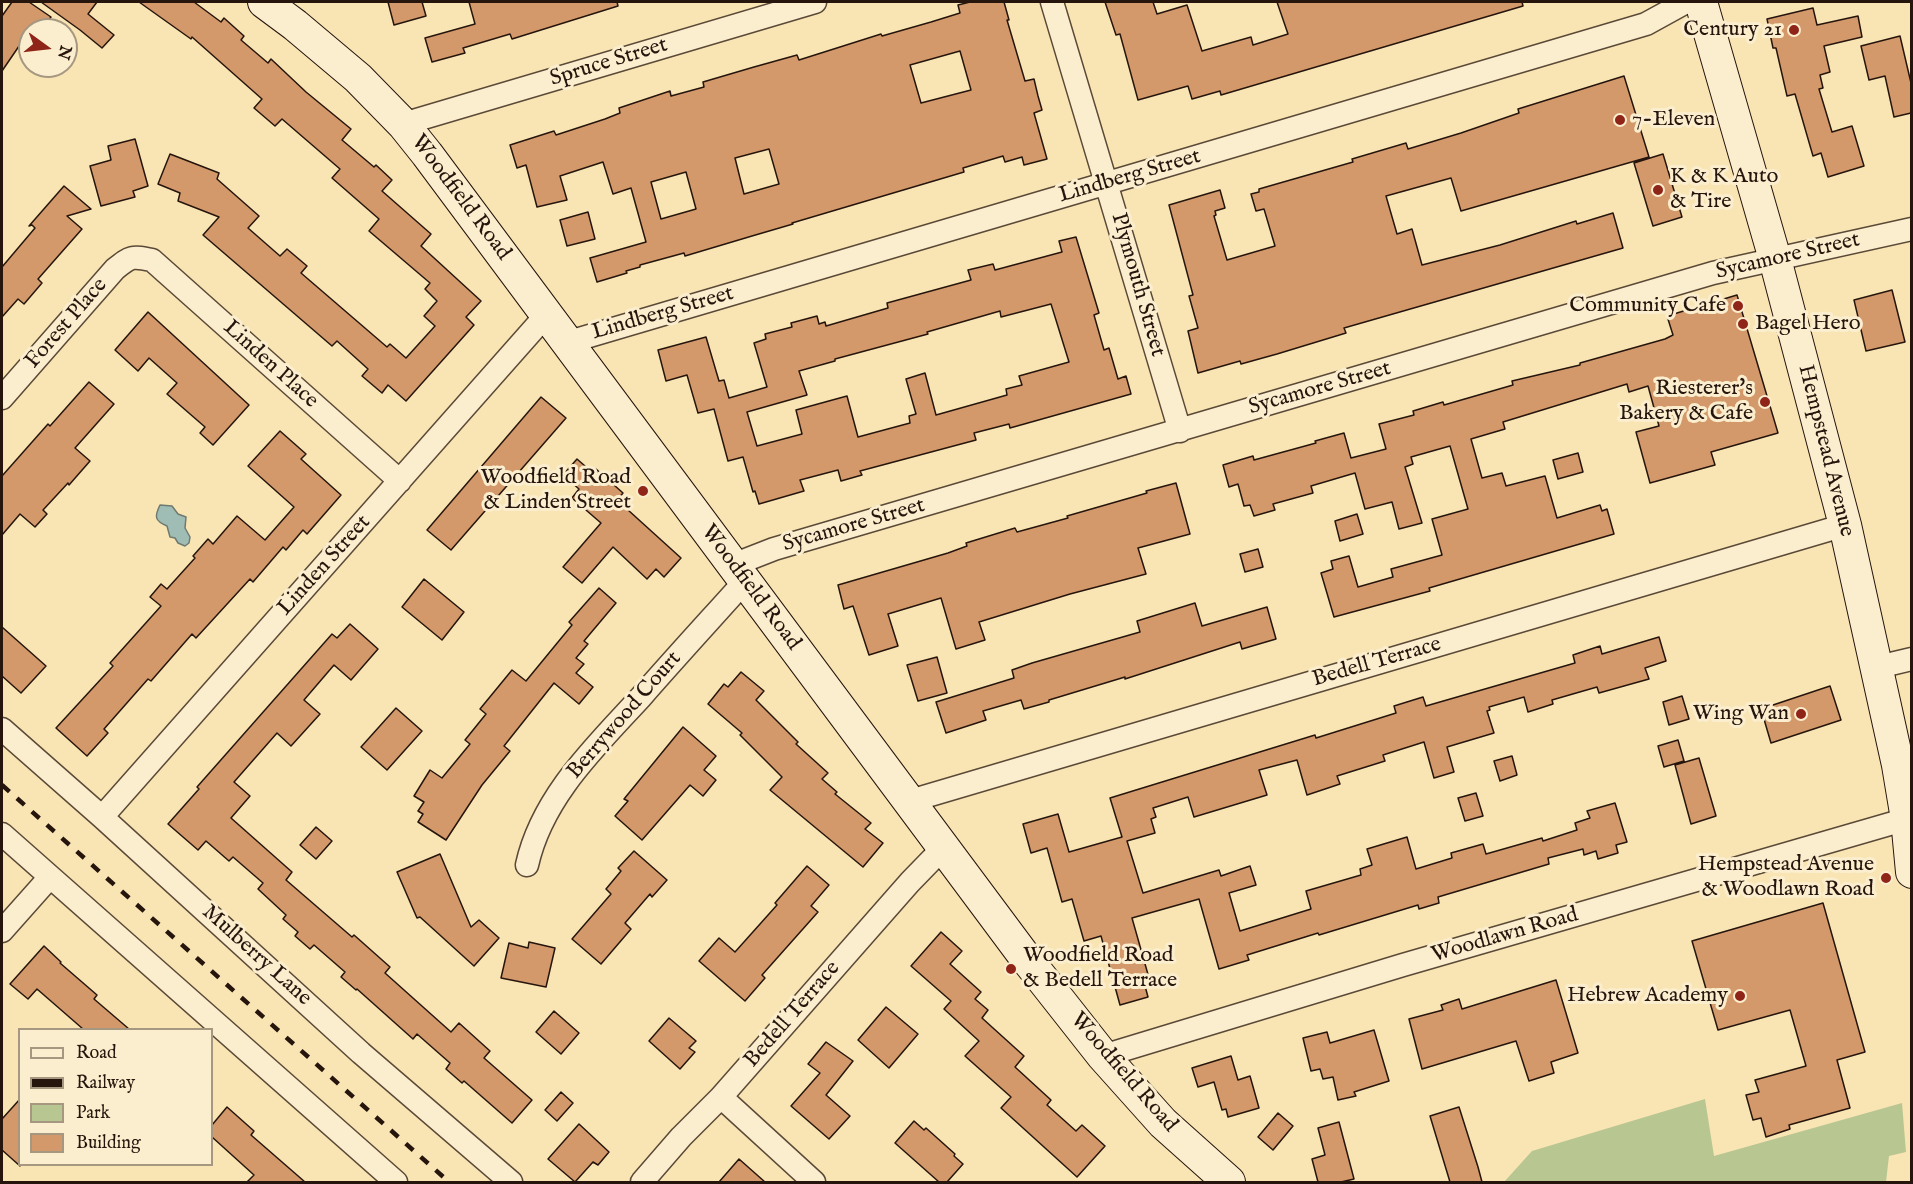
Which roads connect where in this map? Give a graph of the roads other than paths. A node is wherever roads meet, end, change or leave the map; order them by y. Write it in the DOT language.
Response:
graph roads {
  1 [pos="264,2"];
  2 [pos="815,2"];
  3 [pos="1052,2"];
  4 [pos="1686,2"];
  5 [pos="1701,2"];
  6 [pos="403,124"];
  7 [pos="1107,184"];
  8 [pos="1911,229"];
  9 [pos="137,257"];
  10 [pos="1775,259"];
  11 [pos="547,314"];
  12 [pos="568,342"];
  13 [pos="2,398"];
  14 [pos="1180,430"];
  15 [pos="400,480"];
  16 [pos="1845,525"];
  17 [pos="739,573"];
  18 [pos="1911,660"];
  19 [pos="1878,667"];
  20 [pos="2,729"];
  21 [pos="909,801"];
  22 [pos="102,817"];
  23 [pos="1907,819"];
  24 [pos="2,834"];
  25 [pos="944,847"];
  26 [pos="527,866"];
  27 [pos="1911,872"];
  28 [pos="50,877"];
  29 [pos="2,931"];
  30 [pos="1103,1056"];
  31 [pos="721,1097"];
  32 [pos="396,1182"];
  33 [pos="511,1182"];
  34 [pos="642,1182"];
  35 [pos="814,1182"];
  36 [pos="1229,1182"];
  1 -- 6 [label="main road, Woodfield Road"];
  2 -- 6 [label="street, Spruce Street"];
  3 -- 7 [label="street, Plymouth Street"];
  4 -- 7 [label="street, Lindberg Street"];
  5 -- 10 [label="main road, Hempstead Avenue"];
  6 -- 11 [label="main road, Woodfield Road"];
  7 -- 12 [label="street, Lindberg Street"];
  7 -- 14 [label="street, Plymouth Street"];
  8 -- 10 [label="street, Sycamore Street"];
  9 -- 13 [label="street, Forest Place"];
  9 -- 15 [label="street, Linden Place"];
  10 -- 14 [label="street, Sycamore Street"];
  10 -- 16 [label="main road, Hempstead Avenue"];
  11 -- 12 [label="main road, Woodfield Road"];
  11 -- 15 [label="street, Linden Street"];
  12 -- 17 [label="main road, Woodfield Road"];
  14 -- 17 [label="street, Sycamore Street"];
  15 -- 22 [label="street, Linden Street"];
  16 -- 19 [label="main road, Hempstead Avenue"];
  16 -- 21 [label="street, Bedell Terrace"];
  17 -- 21 [label="main road, Woodfield Road"];
  17 -- 26 [label="street, Berrywood Court"];
  18 -- 19 [label="street"];
  19 -- 23 [label="main road, Hempstead Avenue"];
  20 -- 22 [label="street, Mulberry Lane"];
  21 -- 25 [label="main road, Woodfield Road"];
  22 -- 33 [label="street, Mulberry Lane"];
  23 -- 27 [label="main road, Hempstead Avenue"];
  23 -- 30 [label="street, Woodlawn Road"];
  24 -- 28 [label="street"];
  25 -- 30 [label="main road, Woodfield Road"];
  25 -- 31 [label="street, Bedell Terrace"];
  28 -- 29 [label="street"];
  28 -- 32 [label="street"];
  30 -- 36 [label="main road, Woodfield Road"];
  31 -- 34 [label="street, Bedell Terrace"];
  31 -- 35 [label="street"];
}
